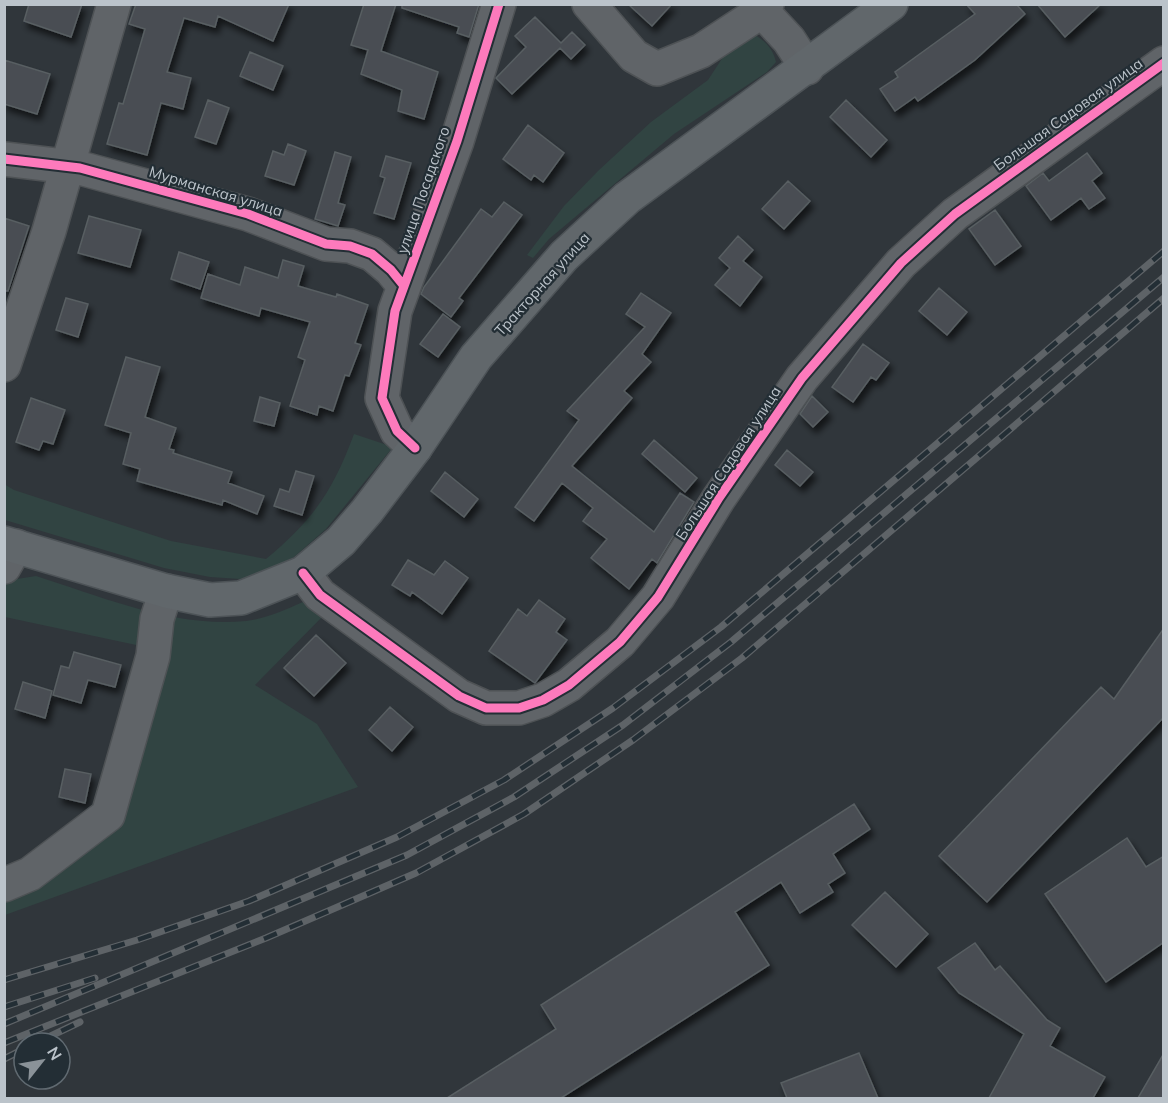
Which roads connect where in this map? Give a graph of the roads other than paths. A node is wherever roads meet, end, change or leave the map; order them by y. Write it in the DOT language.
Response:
graph roads {
  1 [pos="114,4"];
  2 [pos="499,4"];
  3 [pos="589,4"];
  4 [pos="891,4"];
  5 [pos="764,8"];
  6 [pos="1164,63"];
  7 [pos="807,68"];
  8 [pos="4,159"];
  9 [pos="66,167"];
  10 [pos="404,286"];
  11 [pos="4,364"];
  12 [pos="416,448"];
  13 [pos="8,552"];
  14 [pos="303,573"];
  15 [pos="166,591"];
  16 [pos="4,885"];
  1 -- 9 [label="street"];
  2 -- 10 [label="street, улица Посадского"];
  3 -- 5 [label="street"];
  4 -- 7 [label="main road, Тракторная улица"];
  5 -- 7 [label="street"];
  6 -- 14 [label="street, Большая Садовая улица"];
  7 -- 12 [label="main road, Тракторная улица"];
  8 -- 9 [label="street, Мурманская улица"];
  9 -- 10 [label="street, Мурманская улица"];
  9 -- 11 [label="street"];
  10 -- 12 [label="street, улица Посадского"];
  12 -- 14 [label="main road, Тракторная улица"];
  13 -- 15 [label="main road"];
  14 -- 15 [label="main road"];
  15 -- 16 [label="street"];
}
